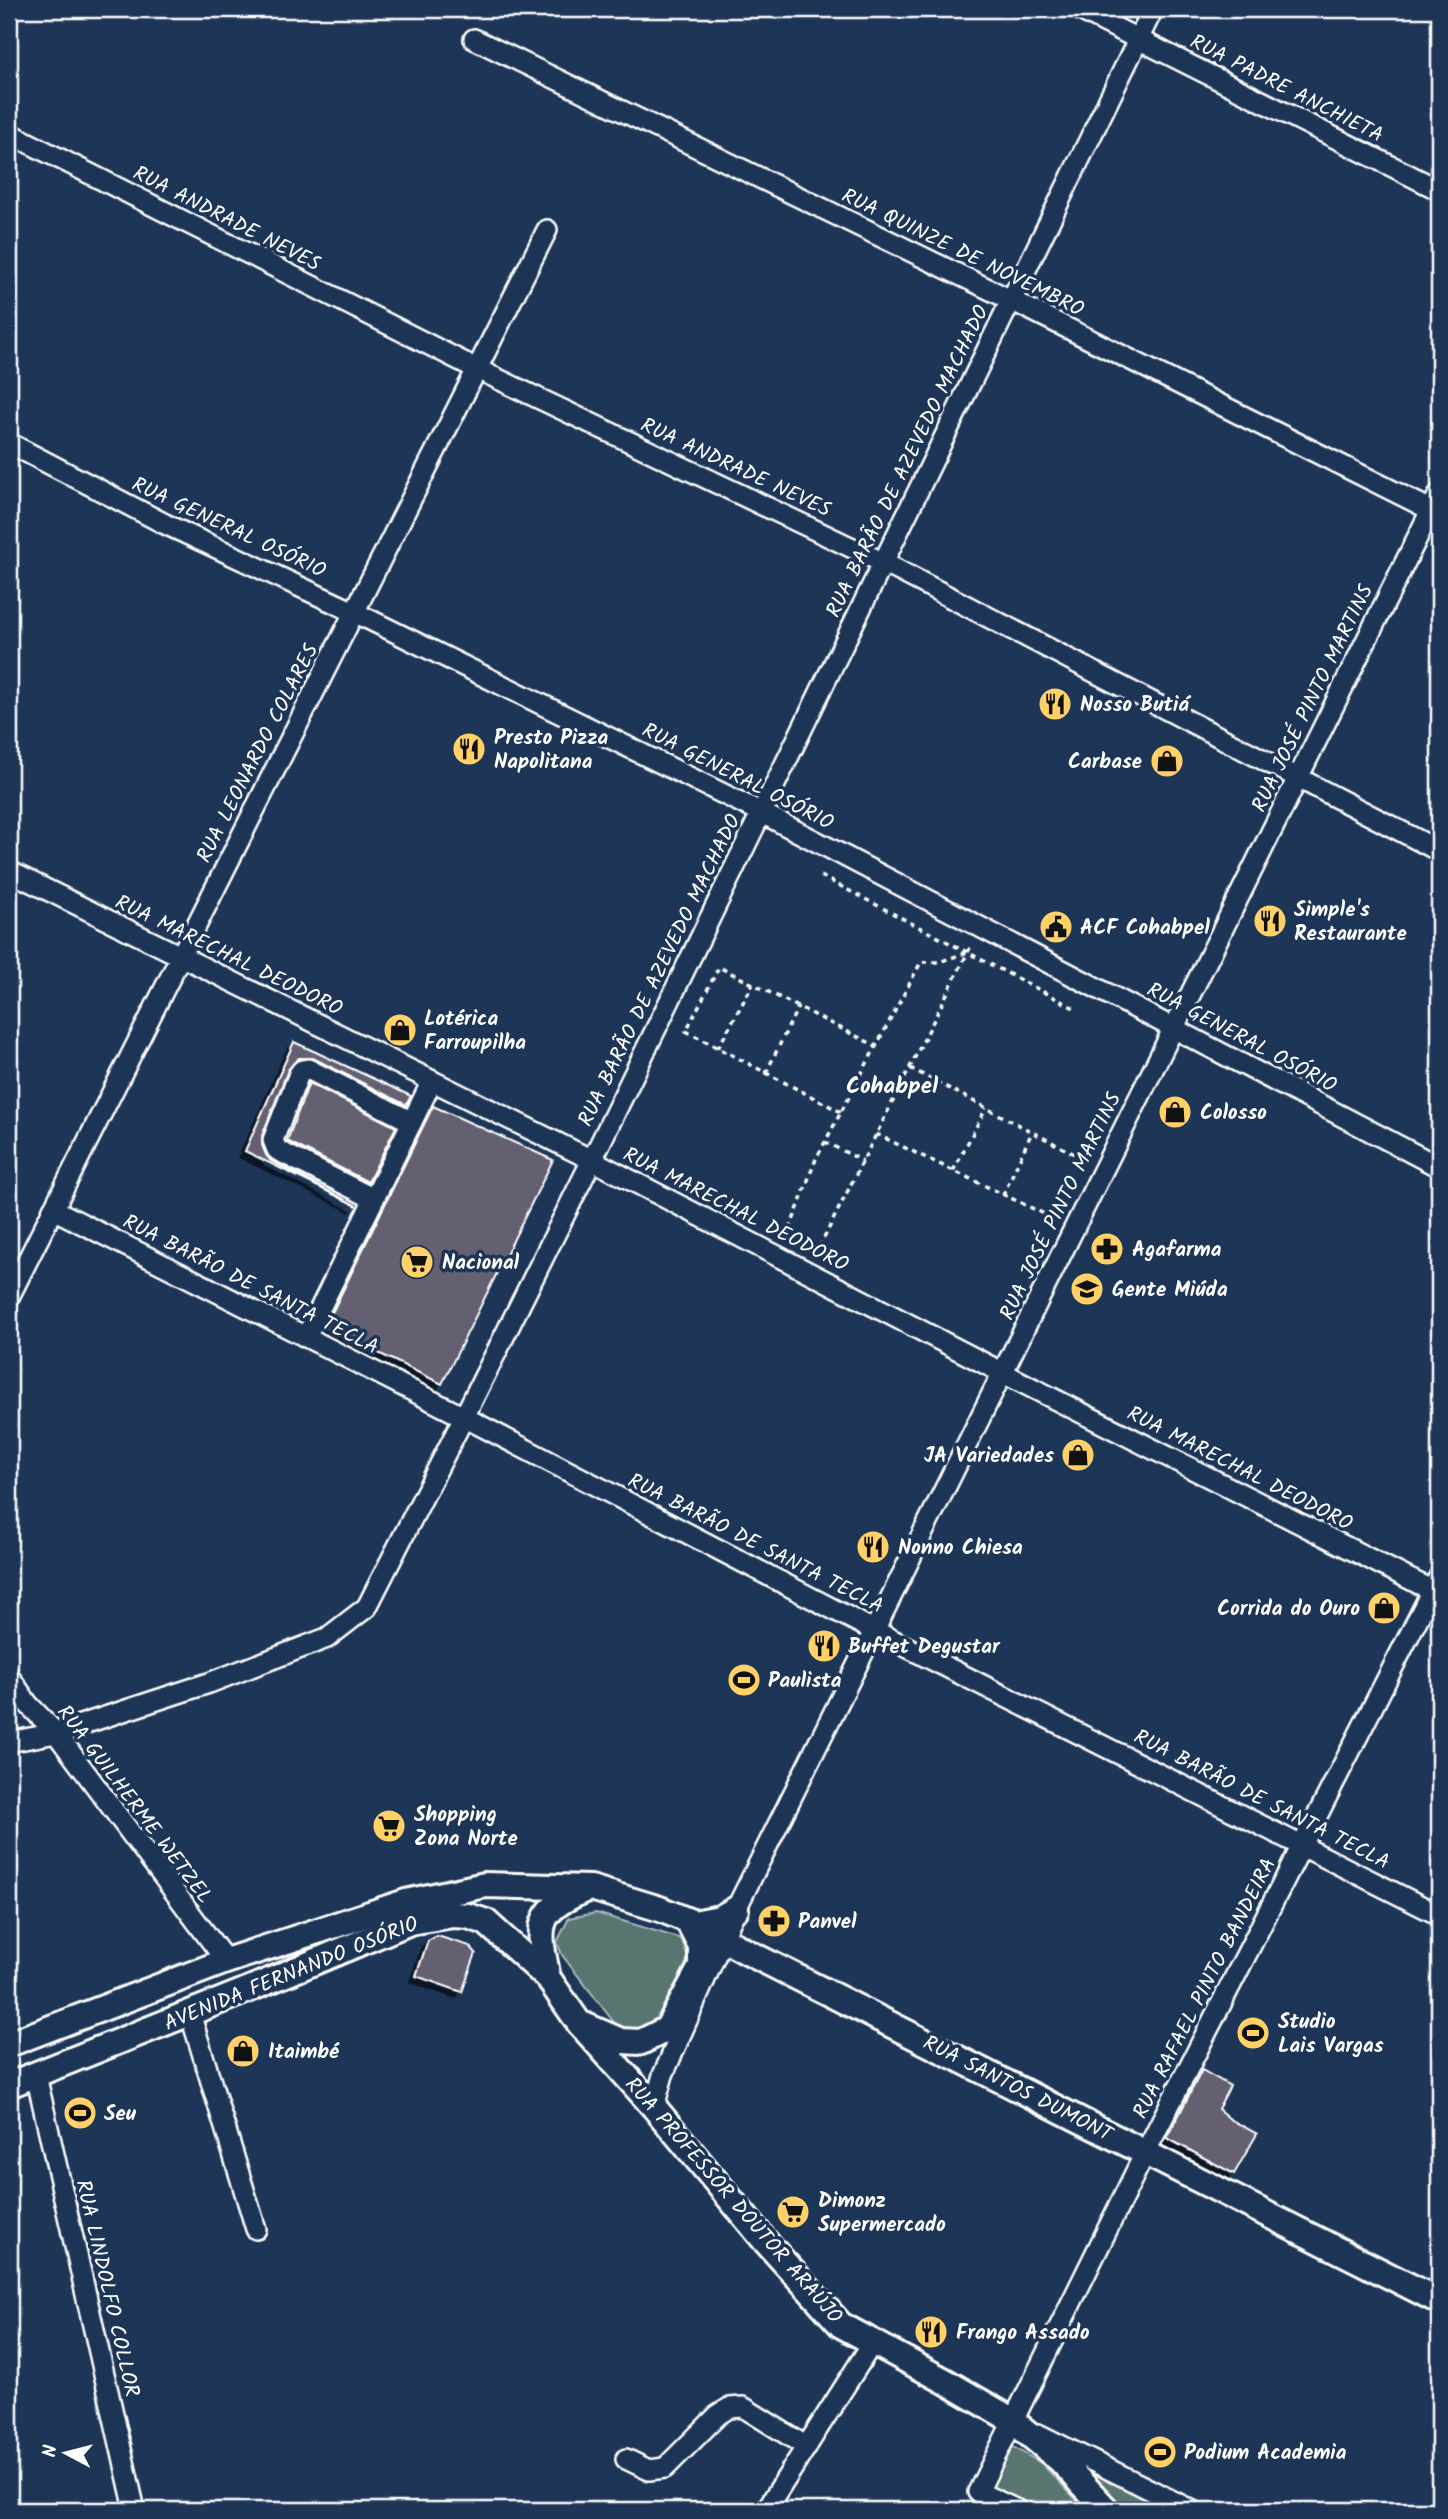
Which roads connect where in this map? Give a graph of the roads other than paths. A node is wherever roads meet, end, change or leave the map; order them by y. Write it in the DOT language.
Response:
graph roads {
  1 [pos="1078,9"];
  2 [pos="1153,9"];
  3 [pos="474,39"];
  4 [pos="1138,39"];
  5 [pos="9,134"];
  6 [pos="1439,190"];
  7 [pos="547,230"];
  8 [pos="1011,300"];
  9 [pos="477,369"];
  10 [pos="9,443"];
  11 [pos="1435,502"];
  12 [pos="884,563"];
  13 [pos="354,612"];
  14 [pos="1298,778"];
  15 [pos="762,813"];
  16 [pos="1439,851"];
  17 [pos="9,871"];
  18 [pos="181,956"];
  19 [pos="1175,1027"];
  20 [pos="432,1080"];
  21 [pos="412,1122"];
  22 [pos="592,1160"];
  23 [pos="1439,1167"];
  24 [pos="374,1199"];
  25 [pos="53,1209"];
  26 [pos="9,1297"];
  27 [pos="306,1337"];
  28 [pos="1003,1373"];
  29 [pos="464,1417"];
  30 [pos="1437,1587"];
  31 [pos="875,1631"];
  32 [pos="9,1676"];
  33 [pos="55,1733"];
  34 [pos="9,1742"];
  35 [pos="1303,1845"];
  36 [pos="591,1888"];
  37 [pos="736,1909"];
  38 [pos="1439,1915"];
  39 [pos="691,1922"];
  40 [pos="722,1938"];
  41 [pos="226,1961"];
  42 [pos="548,1978"];
  43 [pos="190,2013"];
  44 [pos="579,2023"];
  45 [pos="9,2044"];
  46 [pos="36,2075"];
  47 [pos="9,2085"];
  48 [pos="654,2107"];
  49 [pos="1145,2153"];
  50 [pos="256,2229"];
  51 [pos="1439,2301"];
  52 [pos="873,2342"];
  53 [pos="1012,2420"];
  54 [pos="807,2447"];
  55 [pos="625,2459"];
  56 [pos="135,2510"];
  57 [pos="766,2510"];
  58 [pos="1017,2510"];
  59 [pos="1108,2510"];
  60 [pos="1191,2510"];
  1 -- 4 [label="street, RUA PADRE ANCHIETA"];
  2 -- 4 [label="street, RUA BARÃO DE AZEVEDO MACHADO"];
  3 -- 8 [label="street, RUA QUINZE DE NOVEMBRO"];
  4 -- 6 [label="street, RUA PADRE ANCHIETA"];
  4 -- 8 [label="street, RUA BARÃO DE AZEVEDO MACHADO"];
  5 -- 9 [label="street, RUA ANDRADE NEVES"];
  7 -- 9 [label="street, RUA LEONARDO COLARES"];
  8 -- 11 [label="street, RUA QUINZE DE NOVEMBRO"];
  8 -- 12 [label="street, RUA BARÃO DE AZEVEDO MACHADO"];
  9 -- 12 [label="street, RUA ANDRADE NEVES"];
  9 -- 13 [label="street, RUA LEONARDO COLARES"];
  10 -- 13 [label="street, RUA GENERAL OSÓRIO"];
  11 -- 14 [label="street, RUA JOSÉ PINTO MARTINS"];
  12 -- 14 [label="street, RUA ANDRADE NEVES"];
  12 -- 15 [label="street, RUA BARÃO DE AZEVEDO MACHADO"];
  13 -- 15 [label="street, RUA GENERAL OSÓRIO"];
  13 -- 18 [label="street, RUA LEONARDO COLARES"];
  14 -- 16 [label="street, RUA ANDRADE NEVES"];
  14 -- 19 [label="street, RUA JOSÉ PINTO MARTINS"];
  15 -- 19 [label="street, RUA GENERAL OSÓRIO"];
  15 -- 22 [label="street, RUA BARÃO DE AZEVEDO MACHADO"];
  17 -- 18 [label="street, RUA MARECHAL DEODORO"];
  18 -- 20 [label="street, RUA MARECHAL DEODORO"];
  18 -- 25 [label="street, RUA LEONARDO COLARES"];
  19 -- 23 [label="street, RUA GENERAL OSÓRIO"];
  19 -- 28 [label="street, RUA JOSÉ PINTO MARTINS"];
  20 -- 21 [label="street"];
  20 -- 22 [label="street, RUA MARECHAL DEODORO"];
  21 -- 24 [label="street"];
  21 -- 24 [label="street"];
  22 -- 28 [label="street, RUA MARECHAL DEODORO"];
  22 -- 29 [label="street, RUA BARÃO DE AZEVEDO MACHADO"];
  24 -- 27 [label="street"];
  25 -- 26 [label="street, RUA LEONARDO COLARES"];
  25 -- 27 [label="street, RUA BARÃO DE SANTA TECLA"];
  27 -- 29 [label="street, RUA BARÃO DE SANTA TECLA"];
  28 -- 30 [label="street, RUA MARECHAL DEODORO"];
  28 -- 31 [label="street, RUA JOSÉ PINTO MARTINS"];
  29 -- 31 [label="street, RUA BARÃO DE SANTA TECLA"];
  29 -- 33 [label="street, RUA BARÃO DE AZEVEDO MACHADO"];
  30 -- 35 [label="street, RUA RAFAEL PINTO BANDEIRA"];
  31 -- 35 [label="street, RUA BARÃO DE SANTA TECLA"];
  31 -- 37 [label="street, RUA JOSÉ PINTO MARTINS"];
  32 -- 33 [label="street, RUA GUILHERME WETZEL"];
  33 -- 34 [label="street, RUA BARÃO DE AZEVEDO MACHADO"];
  33 -- 41 [label="street, RUA GUILHERME WETZEL"];
  35 -- 38 [label="street, RUA BARÃO DE SANTA TECLA"];
  35 -- 49 [label="street, RUA RAFAEL PINTO BANDEIRA"];
  36 -- 39 [label="main road, RUA SANTOS DUMONT"];
  36 -- 41 [label="main road, AVENIDA FERNANDO OSÓRIO"];
  36 -- 42 [label="main road"];
  37 -- 39 [label="main road"];
  37 -- 40 [label="street, RUA JOSÉ PINTO MARTINS"];
  39 -- 40 [label="main road, RUA SANTOS DUMONT"];
  39 -- 44 [label="main road"];
  40 -- 48 [label="street, RUA JOSÉ PINTO MARTINS"];
  40 -- 49 [label="main road, RUA SANTOS DUMONT"];
  41 -- 45 [label="main road, AVENIDA FERNANDO OSÓRIO"];
  42 -- 43 [label="main road, AVENIDA FERNANDO OSÓRIO"];
  42 -- 44 [label="main road, AVENIDA FERNANDO OSÓRIO"];
  43 -- 46 [label="main road, AVENIDA FERNANDO OSÓRIO"];
  43 -- 50 [label="street"];
  44 -- 48 [label="main road, RUA PROFESSOR DOUTOR ARAÚJO"];
  46 -- 47 [label="main road, AVENIDA FERNANDO OSÓRIO"];
  46 -- 56 [label="street, RUA LINDOLFO COLLOR"];
  48 -- 52 [label="main road, RUA PROFESSOR DOUTOR ARAÚJO"];
  49 -- 51 [label="main road, RUA SANTOS DUMONT"];
  49 -- 53 [label="street, RUA RAFAEL PINTO BANDEIRA"];
  52 -- 53 [label="main road, RUA PROFESSOR DOUTOR ARAÚJO"];
  52 -- 54 [label="street"];
  53 -- 58 [label="street, RUA RAFAEL PINTO BANDEIRA"];
  53 -- 59 [label="main road, RUA PROFESSOR DOUTOR ARAÚJO"];
  53 -- 60 [label="street, RUA PROFESSOR DOUTOR ARAÚJO"];
  54 -- 55 [label="street"];
  54 -- 57 [label="street"];
}
